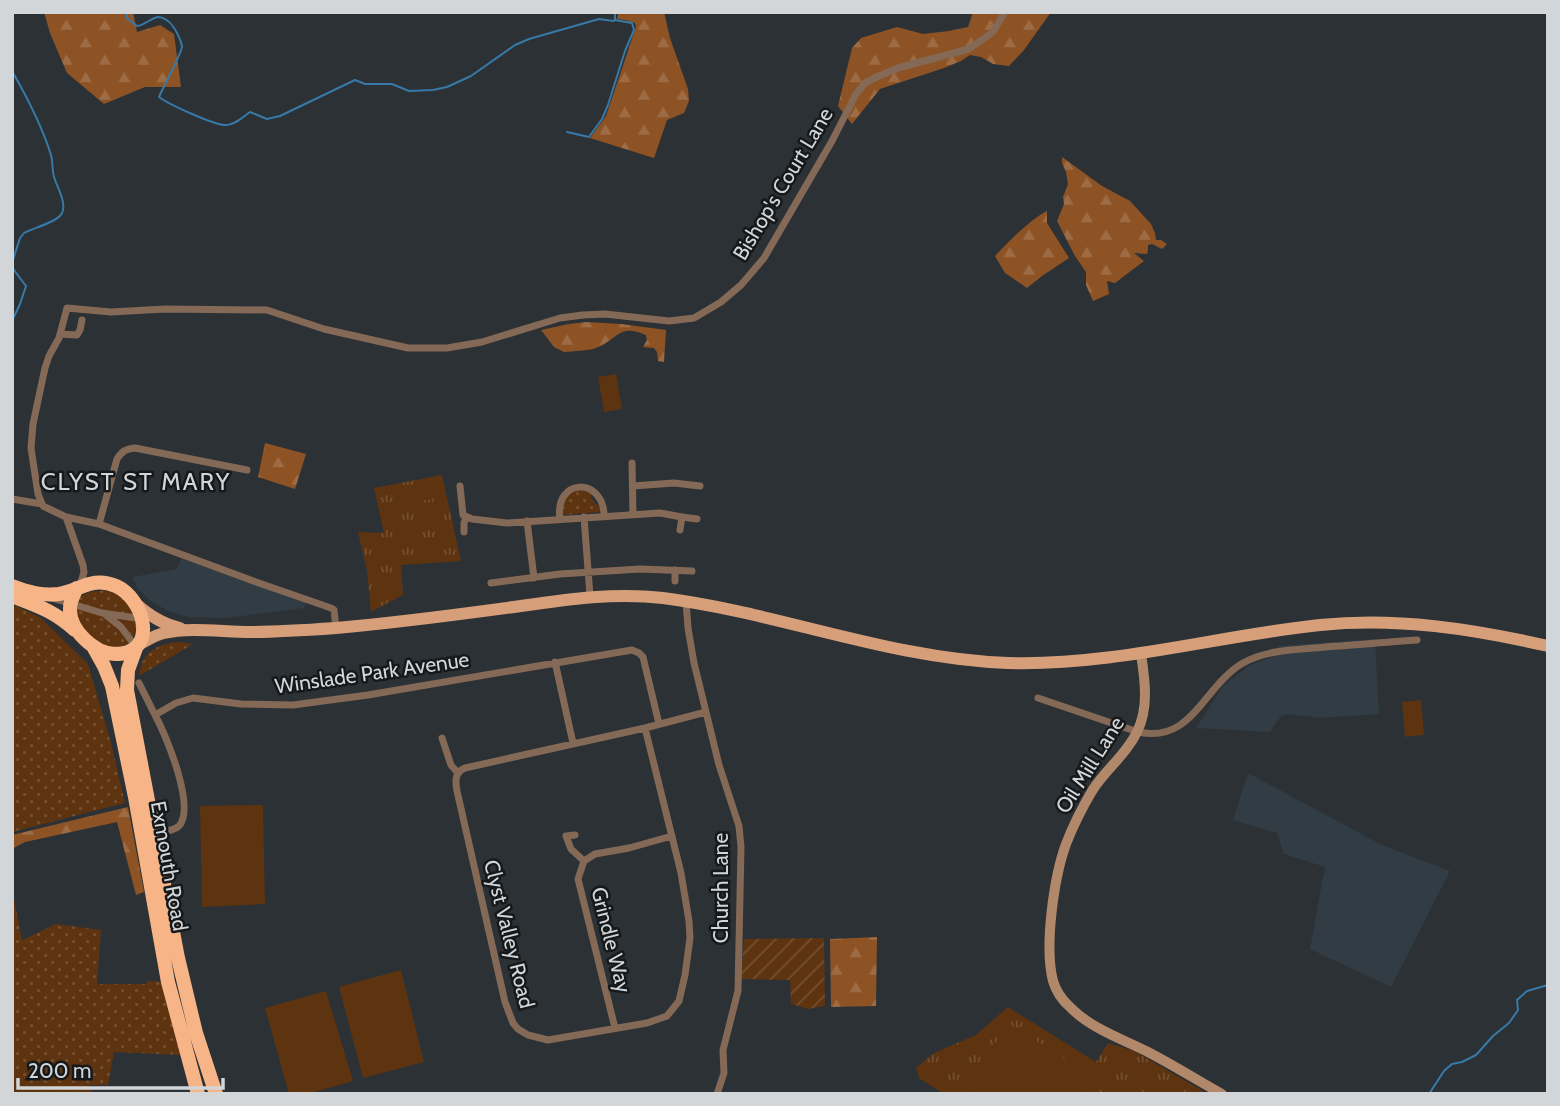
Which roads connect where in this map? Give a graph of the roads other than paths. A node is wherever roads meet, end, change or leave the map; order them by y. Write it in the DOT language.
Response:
graph roads {
  1 [pos="1005,12"];
  2 [pos="82,320"];
  3 [pos="60,334"];
  4 [pos="632,463"];
  5 [pos="247,470"];
  6 [pos="460,486"];
  7 [pos="633,486"];
  8 [pos="700,486"];
  9 [pos="12,499"];
  10 [pos="42,504"];
  11 [pos="633,514"];
  12 [pos="604,516"];
  13 [pos="66,517"];
  14 [pos="584,517"];
  15 [pos="682,517"];
  16 [pos="466,518"];
  17 [pos="560,519"];
  18 [pos="697,519"];
  19 [pos="527,521"];
  20 [pos="99,524"];
  21 [pos="680,530"];
  22 [pos="464,531"];
  23 [pos="83,565"];
  24 [pos="676,570"];
  25 [pos="692,571"];
  26 [pos="589,573"];
  27 [pos="534,578"];
  28 [pos="675,581"];
  29 [pos="101,582"];
  30 [pos="491,583"];
  31 [pos="12,586"];
  32 [pos="78,587"];
  33 [pos="42,594"];
  34 [pos="12,596"];
  35 [pos="590,597"];
  36 [pos="135,602"];
  37 [pos="686,602"];
  38 [pos="70,605"];
  39 [pos="102,613"];
  40 [pos="143,619"];
  41 [pos="165,624"];
  42 [pos="336,628"];
  43 [pos="190,631"];
  44 [pos="81,636"];
  45 [pos="1417,640"];
  46 [pos="1548,646"];
  47 [pos="137,647"];
  48 [pos="94,648"];
  49 [pos="1142,654"];
  50 [pos="555,662"];
  51 [pos="139,683"];
  52 [pos="1038,698"];
  53 [pos="706,712"];
  54 [pos="155,715"];
  55 [pos="659,724"];
  56 [pos="645,728"];
  57 [pos="1138,732"];
  58 [pos="442,738"];
  59 [pos="573,743"];
  60 [pos="458,773"];
  61 [pos="148,834"];
  62 [pos="567,836"];
  63 [pos="672,836"];
  64 [pos="584,861"];
  65 [pos="615,1028"];
  66 [pos="198,1094"];
  67 [pos="216,1094"];
  68 [pos="717,1094"];
  69 [pos="1222,1094"];
  1 -- 3 [label="street, Bishop's Court Lane"];
  2 -- 3 [label="street"];
  3 -- 10 [label="street"];
  4 -- 7 [label="street"];
  5 -- 20 [label="street"];
  6 -- 16 [label="street"];
  7 -- 8 [label="street"];
  7 -- 11 [label="street"];
  9 -- 10 [label="street"];
  10 -- 13 [label="street"];
  11 -- 12 [label="street"];
  11 -- 15 [label="street"];
  12 -- 14 [label="street"];
  12 -- 17 [label="street"];
  13 -- 20 [label="street"];
  13 -- 23 [label="street"];
  14 -- 17 [label="street"];
  14 -- 26 [label="street"];
  15 -- 18 [label="street"];
  15 -- 21 [label="street"];
  16 -- 19 [label="street"];
  16 -- 22 [label="street"];
  17 -- 19 [label="street"];
  19 -- 27 [label="street"];
  20 -- 42 [label="street"];
  23 -- 29 [label="street"];
  23 -- 32 [label="street"];
  24 -- 25 [label="street"];
  24 -- 26 [label="street"];
  24 -- 28 [label="street"];
  26 -- 27 [label="street"];
  26 -- 35 [label="street"];
  27 -- 30 [label="street"];
  29 -- 32 [label="highway"];
  29 -- 36 [label="highway"];
  31 -- 33 [label="highway"];
  32 -- 33 [label="highway"];
  32 -- 38 [label="highway"];
  33 -- 38 [label="street"];
  34 -- 44 [label="highway"];
  35 -- 37 [label="main road"];
  35 -- 42 [label="main road"];
  36 -- 40 [label="highway"];
  36 -- 41 [label="main road"];
  37 -- 49 [label="main road"];
  37 -- 53 [label="street, Church Lane"];
  38 -- 39 [label="street"];
  38 -- 44 [label="highway"];
  39 -- 40 [label="street"];
  39 -- 47 [label="street"];
  40 -- 41 [label="street"];
  40 -- 47 [label="highway, Exmouth Road"];
  41 -- 43 [label="main road"];
  42 -- 43 [label="main road"];
  43 -- 47 [label="main road"];
  44 -- 48 [label="highway"];
  45 -- 57 [label="street"];
  46 -- 49 [label="main road"];
  47 -- 48 [label="highway"];
  47 -- 61 [label="highway, Exmouth Road"];
  48 -- 61 [label="highway, Exmouth Road"];
  49 -- 57 [label="street, Oil Mill Lane"];
  50 -- 54 [label="street, Winslade Park Avenue"];
  50 -- 55 [label="street, Winslade Park Avenue"];
  50 -- 59 [label="street"];
  51 -- 54 [label="street"];
  52 -- 57 [label="street"];
  53 -- 55 [label="street"];
  53 -- 68 [label="street, Church Lane"];
  54 -- 61 [label="street"];
  55 -- 56 [label="street"];
  56 -- 59 [label="street"];
  56 -- 63 [label="street, Clyst Valley Road"];
  57 -- 69 [label="street, Oil Mill Lane"];
  58 -- 60 [label="street, Clyst Valley Road"];
  59 -- 60 [label="street"];
  60 -- 65 [label="street, Clyst Valley Road"];
  61 -- 66 [label="highway, Exmouth Road"];
  61 -- 67 [label="highway, Exmouth Road"];
  62 -- 64 [label="street, Grindle Way"];
  63 -- 64 [label="street, Grindle Way"];
  63 -- 65 [label="street, Clyst Valley Road"];
  64 -- 65 [label="street, Grindle Way"];
}
